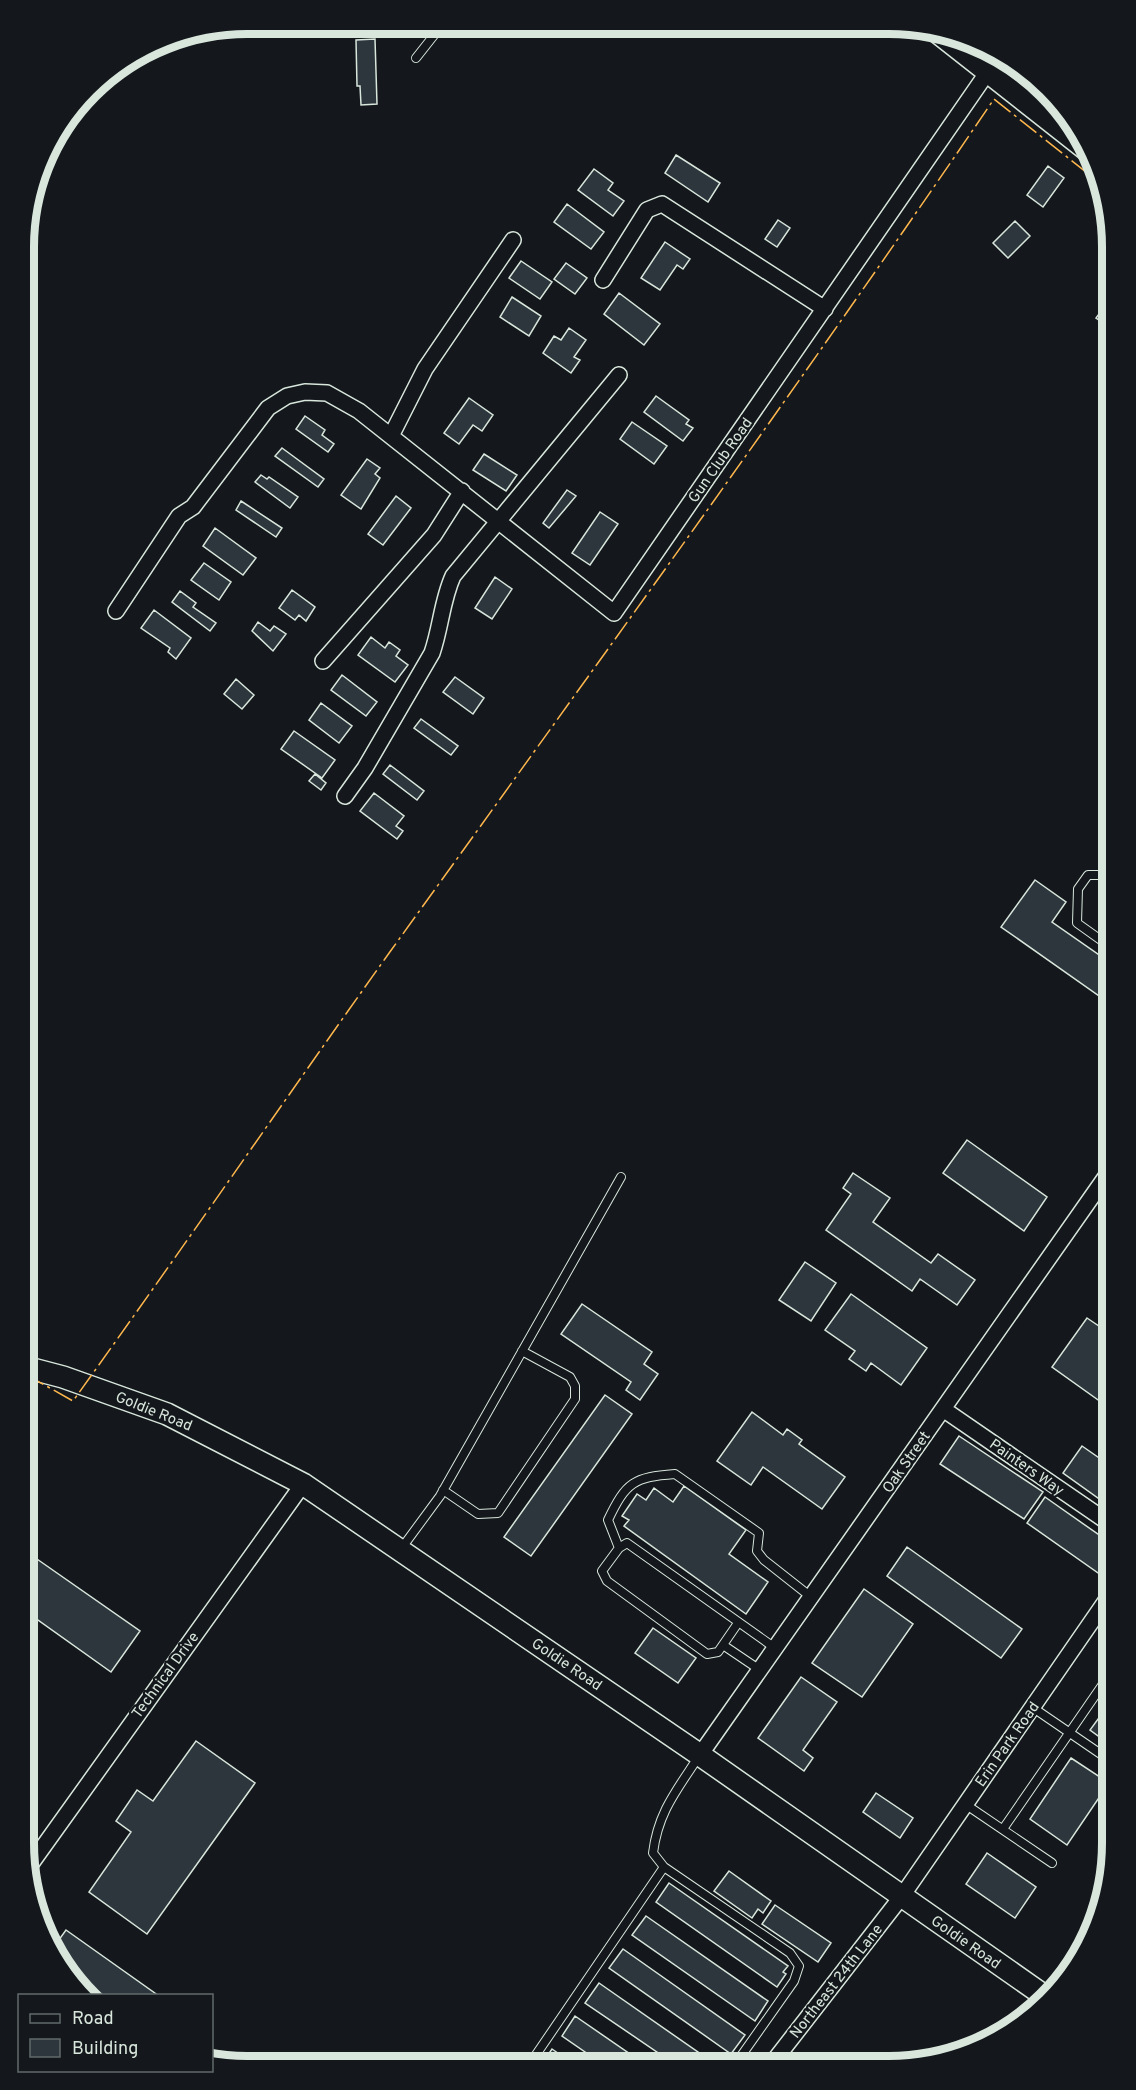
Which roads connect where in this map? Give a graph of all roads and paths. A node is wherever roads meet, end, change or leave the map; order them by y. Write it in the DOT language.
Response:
graph roads {
  1 [pos="434,35"];
  2 [pos="952,45"];
  3 [pos="416,58"];
  4 [pos="987,73"];
  5 [pos="1031,89"];
  6 [pos="1023,101"];
  7 [pos="1071,138"];
  8 [pos="513,240"];
  9 [pos="603,280"];
  10 [pos="825,309"];
  11 [pos="619,375"];
  12 [pos="391,436"];
  13 [pos="462,491"];
  14 [pos="498,520"];
  15 [pos="116,611"];
  16 [pos="323,661"];
  17 [pos="345,796"];
  18 [pos="1102,875"];
  19 [pos="1102,941"];
  20 [pos="621,1178"];
  21 [pos="1102,1182"];
  22 [pos="522,1351"];
  23 [pos="34,1369"];
  24 [pos="943,1409"];
  25 [pos="303,1484"];
  26 [pos="443,1490"];
  27 [pos="1102,1518"];
  28 [pos="619,1548"];
  29 [pos="400,1550"];
  30 [pos="811,1597"];
  31 [pos="1102,1606"];
  32 [pos="1098,1612"];
  33 [pos="1102,1615"];
  34 [pos="738,1623"];
  35 [pos="723,1645"];
  36 [pos="775,1648"];
  37 [pos="760,1670"];
  38 [pos="1102,1685"];
  39 [pos="1032,1707"];
  40 [pos="1069,1732"];
  41 [pos="700,1755"];
  42 [pos="1102,1755"];
  43 [pos="965,1804"];
  44 [pos="1003,1829"];
  45 [pos="35,1858"];
  46 [pos="1053,1863"];
  47 [pos="664,1867"];
  48 [pos="902,1896"];
  49 [pos="1040,1992"];
  50 [pos="535,2056"];
  51 [pos="741,2056"];
  52 [pos="778,2056"];
  1 -- 3 [label="lane"];
  2 -- 4 [label="street"];
  4 -- 6 [label="street"];
  4 -- 10 [label="street, Gun Club Road"];
  5 -- 6 [label="street"];
  6 -- 7 [label="street"];
  8 -- 12 [label="street"];
  9 -- 10 [label="street"];
  10 -- 14 [label="street, Gun Club Road"];
  11 -- 14 [label="street"];
  12 -- 13 [label="street, Gun Club Road"];
  12 -- 15 [label="street, Gun Club Road"];
  13 -- 14 [label="street, Gun Club Road"];
  13 -- 16 [label="street"];
  14 -- 17 [label="street"];
  18 -- 19 [label="lane"];
  20 -- 22 [label="lane"];
  21 -- 24 [label="street, Oak Street"];
  22 -- 26 [label="lane"];
  22 -- 26 [label="lane"];
  23 -- 25 [label="street, Goldie Road"];
  24 -- 27 [label="street, Painters Way"];
  24 -- 30 [label="street, Oak Street"];
  25 -- 29 [label="street, Goldie Road"];
  25 -- 45 [label="street, Technical Drive"];
  26 -- 29 [label="lane"];
  28 -- 30 [label="lane"];
  28 -- 34 [label="lane"];
  28 -- 35 [label="lane"];
  29 -- 41 [label="street, Goldie Road"];
  30 -- 36 [label="street, Oak Street"];
  31 -- 32 [label="street, Erin Park Road"];
  32 -- 33 [label="lane"];
  32 -- 39 [label="street, Erin Park Road"];
  34 -- 35 [label="lane"];
  34 -- 36 [label="lane"];
  35 -- 37 [label="lane"];
  36 -- 37 [label="street, Oak Street"];
  37 -- 41 [label="street, Oak Street"];
  38 -- 40 [label="lane"];
  39 -- 40 [label="lane"];
  39 -- 43 [label="street, Erin Park Road"];
  40 -- 42 [label="lane"];
  40 -- 44 [label="lane"];
  41 -- 47 [label="lane"];
  41 -- 48 [label="street, Goldie Road"];
  43 -- 44 [label="lane"];
  43 -- 48 [label="street, Erin Park Road"];
  44 -- 46 [label="lane"];
  47 -- 50 [label="lane"];
  47 -- 51 [label="lane"];
  48 -- 49 [label="street, Goldie Road"];
  48 -- 52 [label="street, Northeast 24th Lane"];
}
